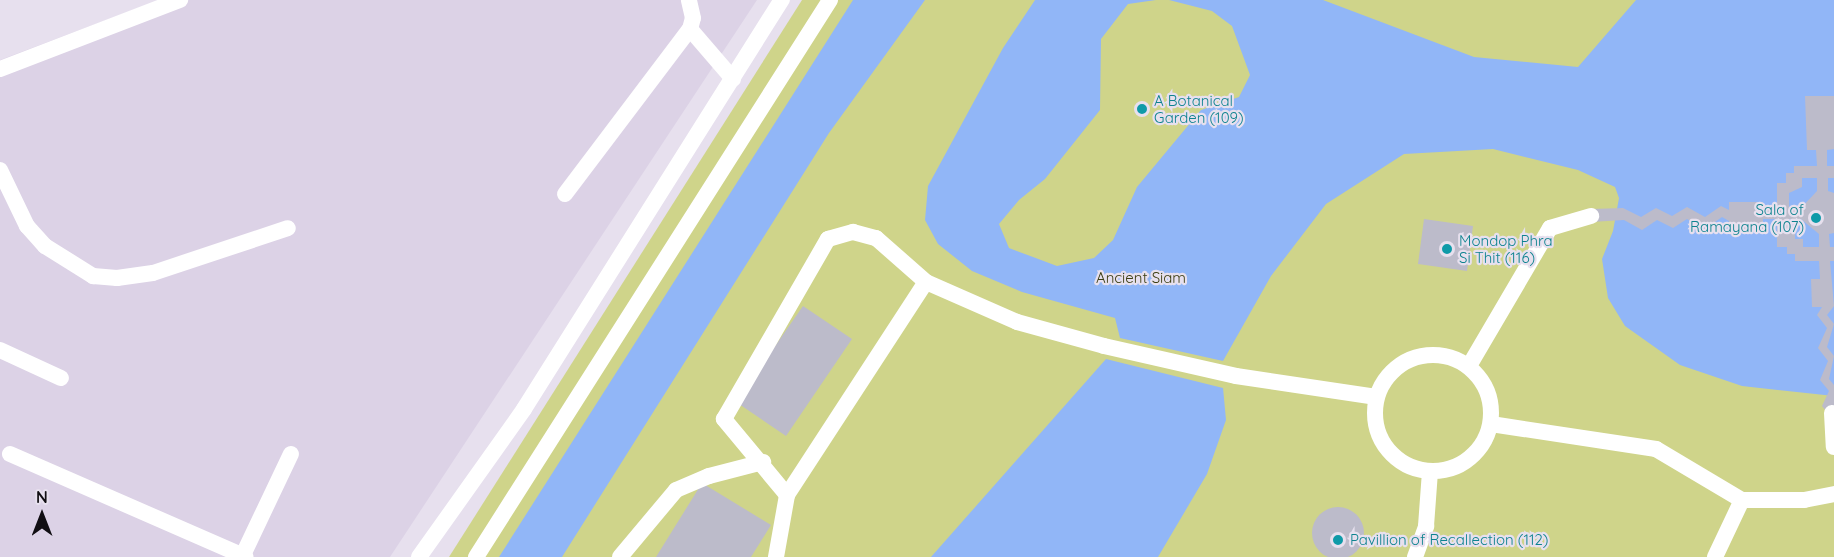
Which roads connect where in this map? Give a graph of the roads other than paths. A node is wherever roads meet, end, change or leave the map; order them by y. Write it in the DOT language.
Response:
graph roads {
  1 [pos="180,0"];
  2 [pos="689,0"];
  3 [pos="782,0"];
  4 [pos="830,0"];
  5 [pos="690,29"];
  6 [pos="0,69"];
  7 [pos="733,79"];
  8 [pos="0,170"];
  9 [pos="565,194"];
  10 [pos="1591,216"];
  11 [pos="288,228"];
  12 [pos="926,282"];
  13 [pos="0,350"];
  14 [pos="1469,366"];
  15 [pos="62,378"];
  16 [pos="1376,397"];
  17 [pos="1832,413"];
  18 [pos="1491,424"];
  19 [pos="1834,447"];
  20 [pos="10,454"];
  21 [pos="291,454"];
  22 [pos="763,462"];
  23 [pos="1430,472"];
  24 [pos="1834,494"];
  25 [pos="786,495"];
  26 [pos="1742,500"];
  27 [pos="244,557"];
  28 [pos="419,557"];
  29 [pos="476,557"];
  30 [pos="620,557"];
  31 [pos="776,557"];
  32 [pos="1415,557"];
  33 [pos="1715,557"];
  1 -- 6 [label="lane"];
  2 -- 5 [label="lane"];
  3 -- 7 [label="lane"];
  4 -- 29 [label="lane"];
  5 -- 7 [label="lane"];
  5 -- 9 [label="lane"];
  7 -- 28 [label="lane"];
  8 -- 11 [label="lane"];
  10 -- 14 [label="lane"];
  12 -- 16 [label="lane"];
  12 -- 22 [label="lane"];
  12 -- 25 [label="lane"];
  13 -- 15 [label="lane"];
  14 -- 16 [label="lane"];
  14 -- 18 [label="lane"];
  16 -- 23 [label="lane"];
  17 -- 19 [label="lane"];
  18 -- 23 [label="lane"];
  18 -- 26 [label="lane"];
  20 -- 27 [label="lane"];
  21 -- 27 [label="lane"];
  22 -- 25 [label="lane"];
  22 -- 30 [label="lane"];
  23 -- 32 [label="lane"];
  24 -- 26 [label="lane"];
  25 -- 31 [label="lane"];
  26 -- 33 [label="lane"];
}
